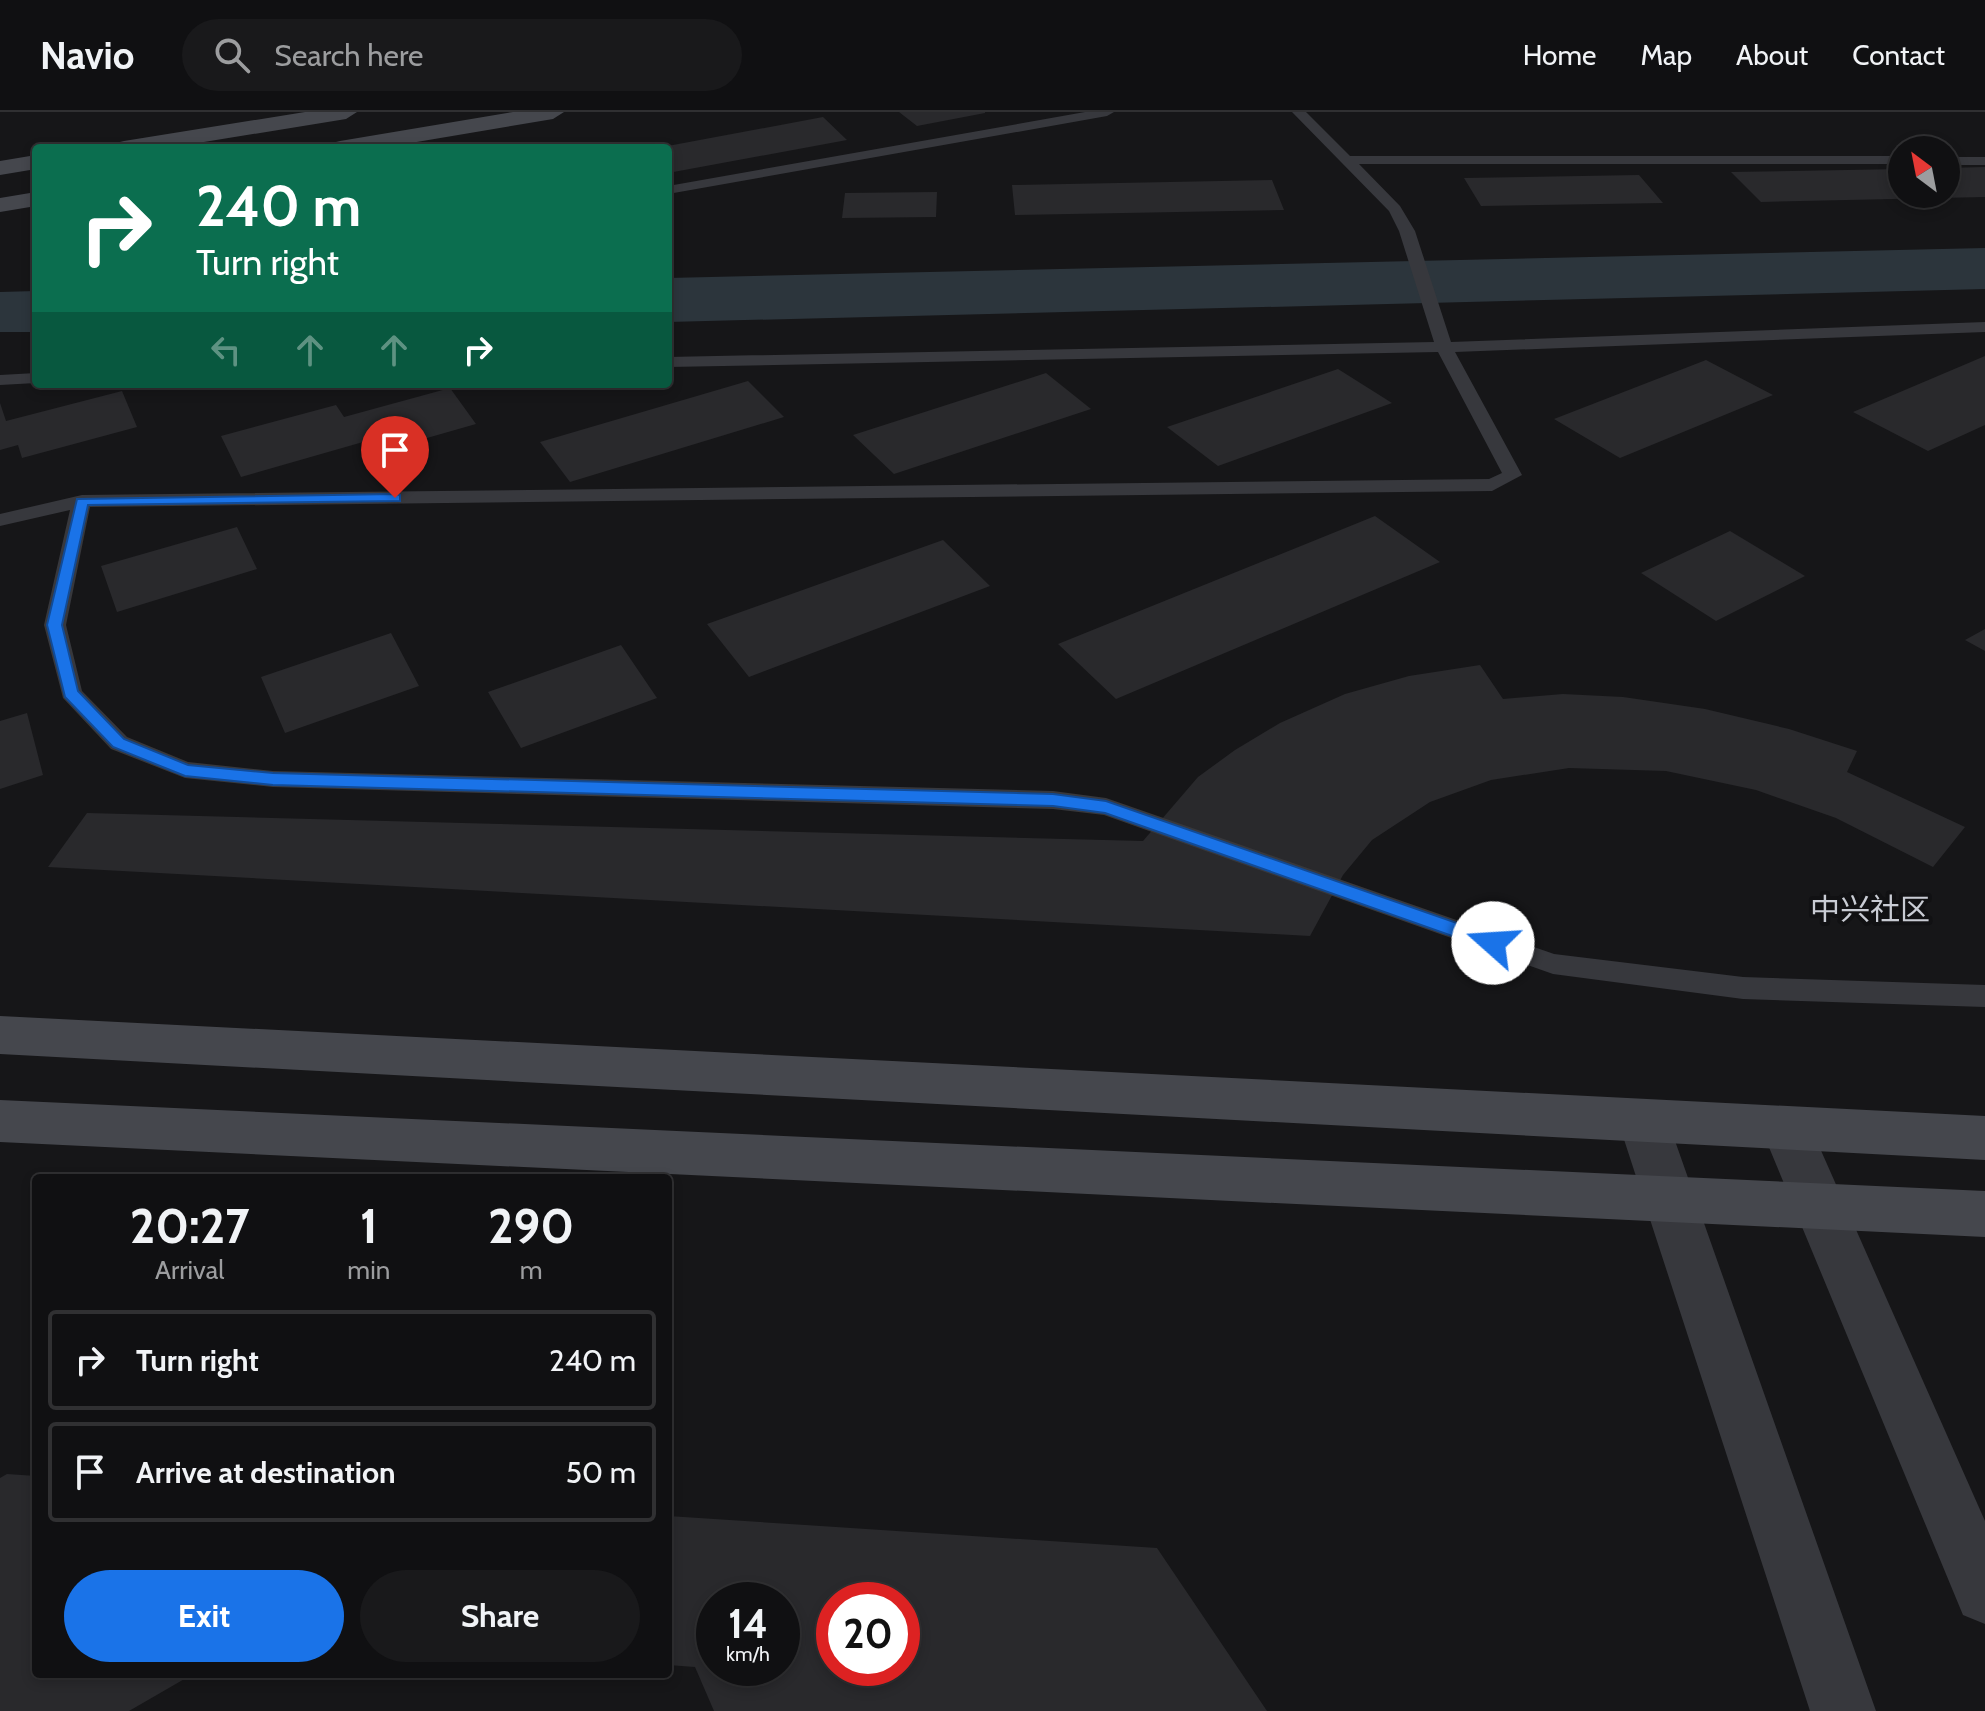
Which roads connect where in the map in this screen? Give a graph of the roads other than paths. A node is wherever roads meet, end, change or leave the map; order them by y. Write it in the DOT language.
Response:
graph roads {
  1 [pos="346,112"];
  2 [pos="553,112"];
  3 [pos="1107,112"];
  4 [pos="1299,112"];
  5 [pos="149,144"];
  6 [pos="364,144"];
  7 [pos="1346,160"];
  8 [pos="1888,160"];
  9 [pos="1960,161"];
  10 [pos="1985,161"];
  11 [pos="32,163"];
  12 [pos="0,168"];
  13 [pos="672,189"];
  14 [pos="32,200"];
  15 [pos="0,205"];
  16 [pos="1985,327"];
  17 [pos="1444,347"];
  18 [pos="672,362"];
  19 [pos="32,378"];
  20 [pos="0,380"];
  21 [pos="82,501"];
  22 [pos="0,520"];
  23 [pos="1985,996"];
  24 [pos="0,1035"];
  25 [pos="0,1121"];
  26 [pos="1643,1121"];
  27 [pos="1786,1128"];
  28 [pos="1985,1138"];
  29 [pos="1669,1200"];
  30 [pos="1820,1207"];
  31 [pos="1985,1214"];
  32 [pos="1985,1593"];
  33 [pos="1843,1711"];
  1 -- 5 [label="street"];
  2 -- 6 [label="street"];
  3 -- 13 [label="lane"];
  4 -- 7 [label="lane"];
  7 -- 8 [label="lane"];
  7 -- 17 [label="lane"];
  9 -- 10 [label="lane"];
  11 -- 12 [label="street"];
  14 -- 15 [label="street"];
  16 -- 17 [label="lane"];
  17 -- 18 [label="lane"];
  17 -- 21 [label="lane"];
  19 -- 20 [label="lane"];
  21 -- 22 [label="lane"];
  21 -- 23 [label="lane"];
  24 -- 26 [label="street"];
  25 -- 29 [label="street"];
  26 -- 27 [label="street"];
  26 -- 29 [label="street"];
  27 -- 28 [label="street"];
  27 -- 30 [label="street"];
  29 -- 30 [label="street"];
  29 -- 33 [label="street"];
  30 -- 31 [label="street"];
  30 -- 32 [label="street"];
}
